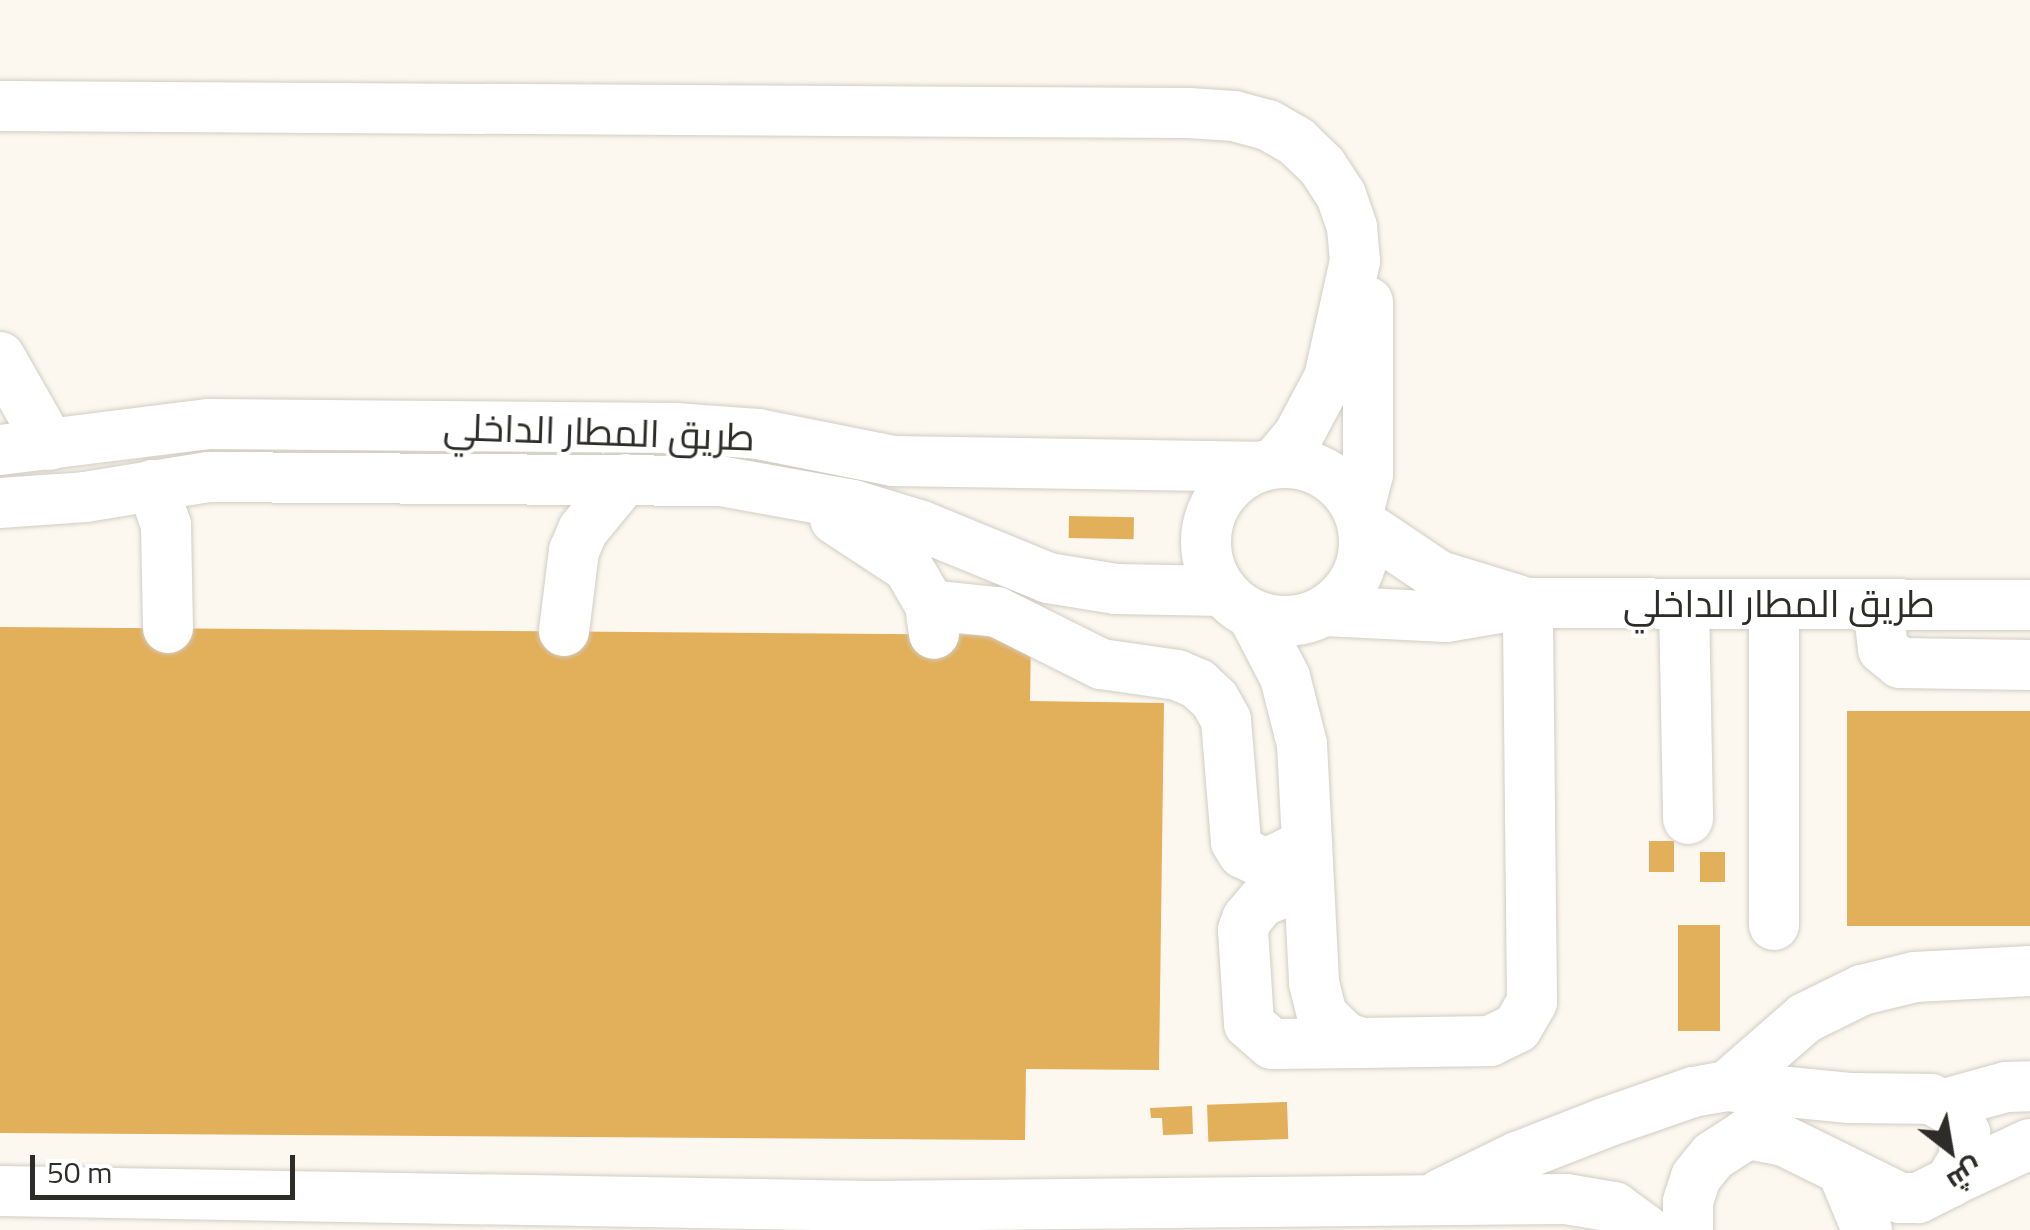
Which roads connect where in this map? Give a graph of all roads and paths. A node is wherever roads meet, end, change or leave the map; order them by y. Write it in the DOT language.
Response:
graph roads {
  1 [pos="0,106"];
  2 [pos="1355,261"];
  3 [pos="0,357"];
  4 [pos="50,445"];
  5 [pos="0,450"];
  6 [pos="1267,465"];
  7 [pos="624,479"];
  8 [pos="152,485"];
  9 [pos="788,490"];
  10 [pos="0,502"];
  11 [pos="1361,517"];
  12 [pos="1048,578"];
  13 [pos="1116,589"];
  14 [pos="924,602"];
  15 [pos="1237,603"];
  16 [pos="1528,603"];
  17 [pos="1684,604"];
  18 [pos="1774,604"];
  19 [pos="1878,604"];
  20 [pos="2030,605"];
  21 [pos="1325,611"];
  22 [pos="168,628"];
  23 [pos="564,632"];
  24 [pos="1101,664"];
  25 [pos="2030,665"];
  26 [pos="1688,820"];
  27 [pos="1308,863"];
  28 [pos="1774,924"];
  29 [pos="2030,971"];
  30 [pos="1362,1043"];
  31 [pos="1727,1086"];
  32 [pos="2030,1086"];
  33 [pos="1944,1104"];
  34 [pos="2030,1144"];
  35 [pos="1843,1172"];
  36 [pos="20,1192"];
  37 [pos="1948,1197"];
  38 [pos="1430,1200"];
  39 [pos="170,1212"];
  40 [pos="1127,1216"];
  41 [pos="859,1218"];
  42 [pos="0,1226"];
  43 [pos="1646,1230"];
  44 [pos="1688,1230"];
  45 [pos="1867,1230"];
  1 -- 2 [label="street"];
  2 -- 6 [label="street"];
  2 -- 11 [label="street"];
  3 -- 4 [label="street"];
  4 -- 5 [label="street, طريق المطار الداخلي"];
  4 -- 6 [label="street, طريق المطار الداخلي"];
  6 -- 11 [label="street, طريق المطار الداخلي"];
  6 -- 15 [label="street"];
  7 -- 8 [label="street, طريق المطار الداخلي"];
  7 -- 9 [label="street, طريق المطار الداخلي"];
  7 -- 23 [label="street"];
  8 -- 10 [label="street, طريق المطار الداخلي"];
  8 -- 22 [label="street"];
  9 -- 12 [label="street, طريق المطار الداخلي"];
  9 -- 14 [label="street"];
  11 -- 16 [label="street, طريق المطار الداخلي"];
  11 -- 21 [label="street"];
  12 -- 13 [label="street, طريق المطار الداخلي"];
  12 -- 14 [label="street"];
  13 -- 15 [label="street, طريق المطار الداخلي"];
  13 -- 24 [label="street"];
  14 -- 24 [label="street"];
  15 -- 21 [label="street, طريق المطار الداخلي"];
  15 -- 27 [label="street"];
  16 -- 17 [label="street, طريق المطار الداخلي"];
  16 -- 21 [label="street, طريق المطار الداخلي"];
  16 -- 30 [label="street"];
  17 -- 18 [label="street, طريق المطار الداخلي"];
  17 -- 26 [label="street"];
  18 -- 19 [label="street, طريق المطار الداخلي"];
  18 -- 28 [label="street"];
  19 -- 20 [label="street, طريق المطار الداخلي"];
  19 -- 25 [label="street"];
  24 -- 27 [label="street"];
  27 -- 30 [label="street"];
  27 -- 30 [label="street"];
  29 -- 31 [label="street"];
  31 -- 33 [label="street"];
  31 -- 38 [label="street"];
  32 -- 33 [label="street"];
  33 -- 37 [label="street"];
  34 -- 37 [label="street"];
  35 -- 37 [label="street"];
  35 -- 44 [label="street"];
  35 -- 45 [label="street"];
  36 -- 39 [label="street"];
  36 -- 42 [label="street"];
  38 -- 40 [label="street"];
  38 -- 43 [label="street"];
  39 -- 41 [label="street"];
  40 -- 41 [label="street"];
}
